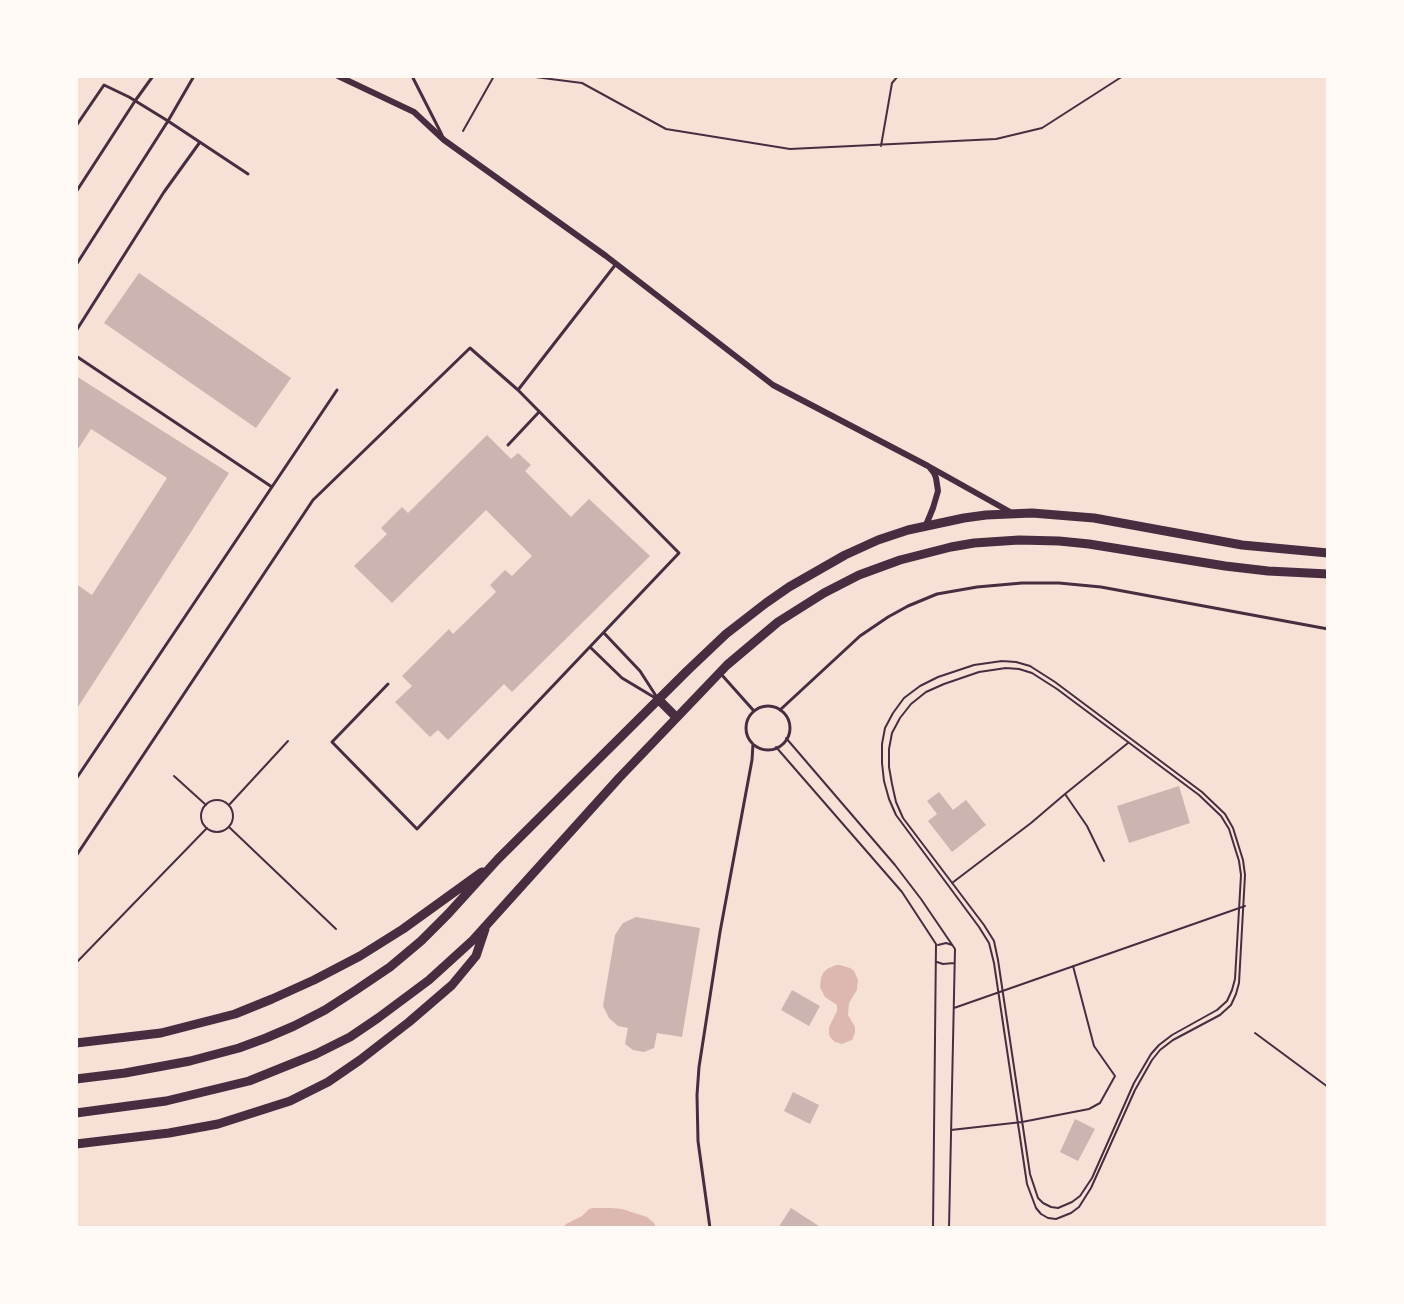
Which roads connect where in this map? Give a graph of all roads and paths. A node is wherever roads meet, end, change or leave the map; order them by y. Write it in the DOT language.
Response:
graph roads {
  1 [pos="153,76"];
  2 [pos="194,76"];
  3 [pos="338,76"];
  4 [pos="412,76"];
  5 [pos="494,76"];
  6 [pos="527,76"];
  7 [pos="898,76"];
  8 [pos="1123,76"];
  9 [pos="135,101"];
  10 [pos="168,121"];
  11 [pos="76,126"];
  12 [pos="463,131"];
  13 [pos="444,140"];
  14 [pos="200,142"];
  15 [pos="881,146"];
  16 [pos="248,174"];
  17 [pos="76,192"];
  18 [pos="616,264"];
  19 [pos="76,265"];
  20 [pos="76,332"];
  21 [pos="76,356"];
  22 [pos="337,390"];
  23 [pos="518,390"];
  24 [pos="539,412"];
  25 [pos="508,445"];
  26 [pos="928,466"];
  27 [pos="272,487"];
  28 [pos="1012,513"];
  29 [pos="926,525"];
  30 [pos="1328,553"];
  31 [pos="1328,574"];
  32 [pos="1328,629"];
  33 [pos="604,633"];
  34 [pos="590,647"];
  35 [pos="720,673"];
  36 [pos="388,684"];
  37 [pos="658,700"];
  38 [pos="780,710"];
  39 [pos="754,711"];
  40 [pos="676,717"];
  41 [pos="786,738"];
  42 [pos="288,741"];
  43 [pos="1129,742"];
  44 [pos="753,744"];
  45 [pos="757,747"];
  46 [pos="776,747"];
  47 [pos="752,760"];
  48 [pos="174,776"];
  49 [pos="76,779"];
  50 [pos="1065,794"];
  51 [pos="206,805"];
  52 [pos="229,805"];
  53 [pos="229,827"];
  54 [pos="207,828"];
  55 [pos="76,856"];
  56 [pos="498,859"];
  57 [pos="1104,861"];
  58 [pos="952,884"];
  59 [pos="1245,906"];
  60 [pos="1240,907"];
  61 [pos="486,927"];
  62 [pos="336,930"];
  63 [pos="952,945"];
  64 [pos="937,946"];
  65 [pos="937,962"];
  66 [pos="76,963"];
  67 [pos="955,963"];
  68 [pos="1073,966"];
  69 [pos="1003,991"];
  70 [pos="999,993"];
  71 [pos="954,1008"];
  72 [pos="1255,1033"];
  73 [pos="76,1043"];
  74 [pos="76,1079"];
  75 [pos="1328,1087"];
  76 [pos="76,1113"];
  77 [pos="1020,1122"];
  78 [pos="951,1130"];
  79 [pos="76,1144"];
  80 [pos="710,1227"];
  81 [pos="933,1227"];
  82 [pos="949,1227"];
  1 -- 9 [label="lane"];
  2 -- 10 [label="lane"];
  3 -- 13 [label="street"];
  4 -- 13 [label="lane"];
  5 -- 12 [label="path"];
  6 -- 15 [label="path"];
  7 -- 15 [label="path"];
  8 -- 15 [label="path"];
  9 -- 10 [label="lane"];
  9 -- 11 [label="lane"];
  9 -- 17 [label="lane"];
  10 -- 14 [label="lane"];
  10 -- 19 [label="lane"];
  13 -- 18 [label="street"];
  14 -- 16 [label="lane"];
  14 -- 20 [label="lane"];
  18 -- 23 [label="lane"];
  18 -- 26 [label="street"];
  21 -- 27 [label="lane"];
  22 -- 27 [label="lane"];
  23 -- 24 [label="lane"];
  23 -- 55 [label="lane"];
  24 -- 25 [label="lane"];
  24 -- 33 [label="lane"];
  26 -- 28 [label="street"];
  26 -- 29 [label="street"];
  27 -- 49 [label="lane"];
  28 -- 29 [label="main road"];
  28 -- 30 [label="main road"];
  29 -- 37 [label="main road"];
  31 -- 35 [label="main road"];
  32 -- 38 [label="lane"];
  33 -- 34 [label="lane"];
  33 -- 37 [label="lane"];
  34 -- 36 [label="lane"];
  34 -- 37 [label="lane"];
  35 -- 39 [label="lane"];
  35 -- 40 [label="main road"];
  37 -- 40 [label="main road"];
  37 -- 56 [label="main road"];
  38 -- 39 [label="lane"];
  38 -- 41 [label="lane"];
  39 -- 44 [label="lane"];
  40 -- 61 [label="main road"];
  41 -- 46 [label="lane"];
  41 -- 63 [label="path"];
  42 -- 52 [label="path"];
  43 -- 50 [label="path"];
  43 -- 58 [label="path"];
  43 -- 60 [label="path"];
  44 -- 45 [label="lane"];
  44 -- 47 [label="lane"];
  45 -- 46 [label="lane"];
  45 -- 47 [label="lane"];
  46 -- 64 [label="path"];
  47 -- 80 [label="lane"];
  48 -- 51 [label="path"];
  50 -- 57 [label="path"];
  50 -- 58 [label="path"];
  51 -- 52 [label="path"];
  51 -- 54 [label="path"];
  52 -- 53 [label="path"];
  53 -- 54 [label="path"];
  53 -- 62 [label="path"];
  54 -- 66 [label="path"];
  56 -- 73 [label="main road"];
  56 -- 74 [label="main road"];
  58 -- 69 [label="path"];
  59 -- 60 [label="path"];
  59 -- 70 [label="path"];
  59 -- 77 [label="path"];
  60 -- 68 [label="path"];
  60 -- 77 [label="path"];
  61 -- 76 [label="main road"];
  61 -- 79 [label="main road"];
  63 -- 64 [label="path"];
  63 -- 67 [label="path"];
  64 -- 65 [label="path"];
  65 -- 67 [label="path"];
  65 -- 81 [label="path"];
  67 -- 71 [label="path"];
  68 -- 69 [label="path"];
  68 -- 77 [label="path"];
  69 -- 70 [label="path"];
  69 -- 77 [label="path"];
  70 -- 71 [label="path"];
  70 -- 77 [label="path"];
  71 -- 78 [label="path"];
  72 -- 75 [label="path"];
  77 -- 78 [label="path"];
  78 -- 82 [label="path"];
}
